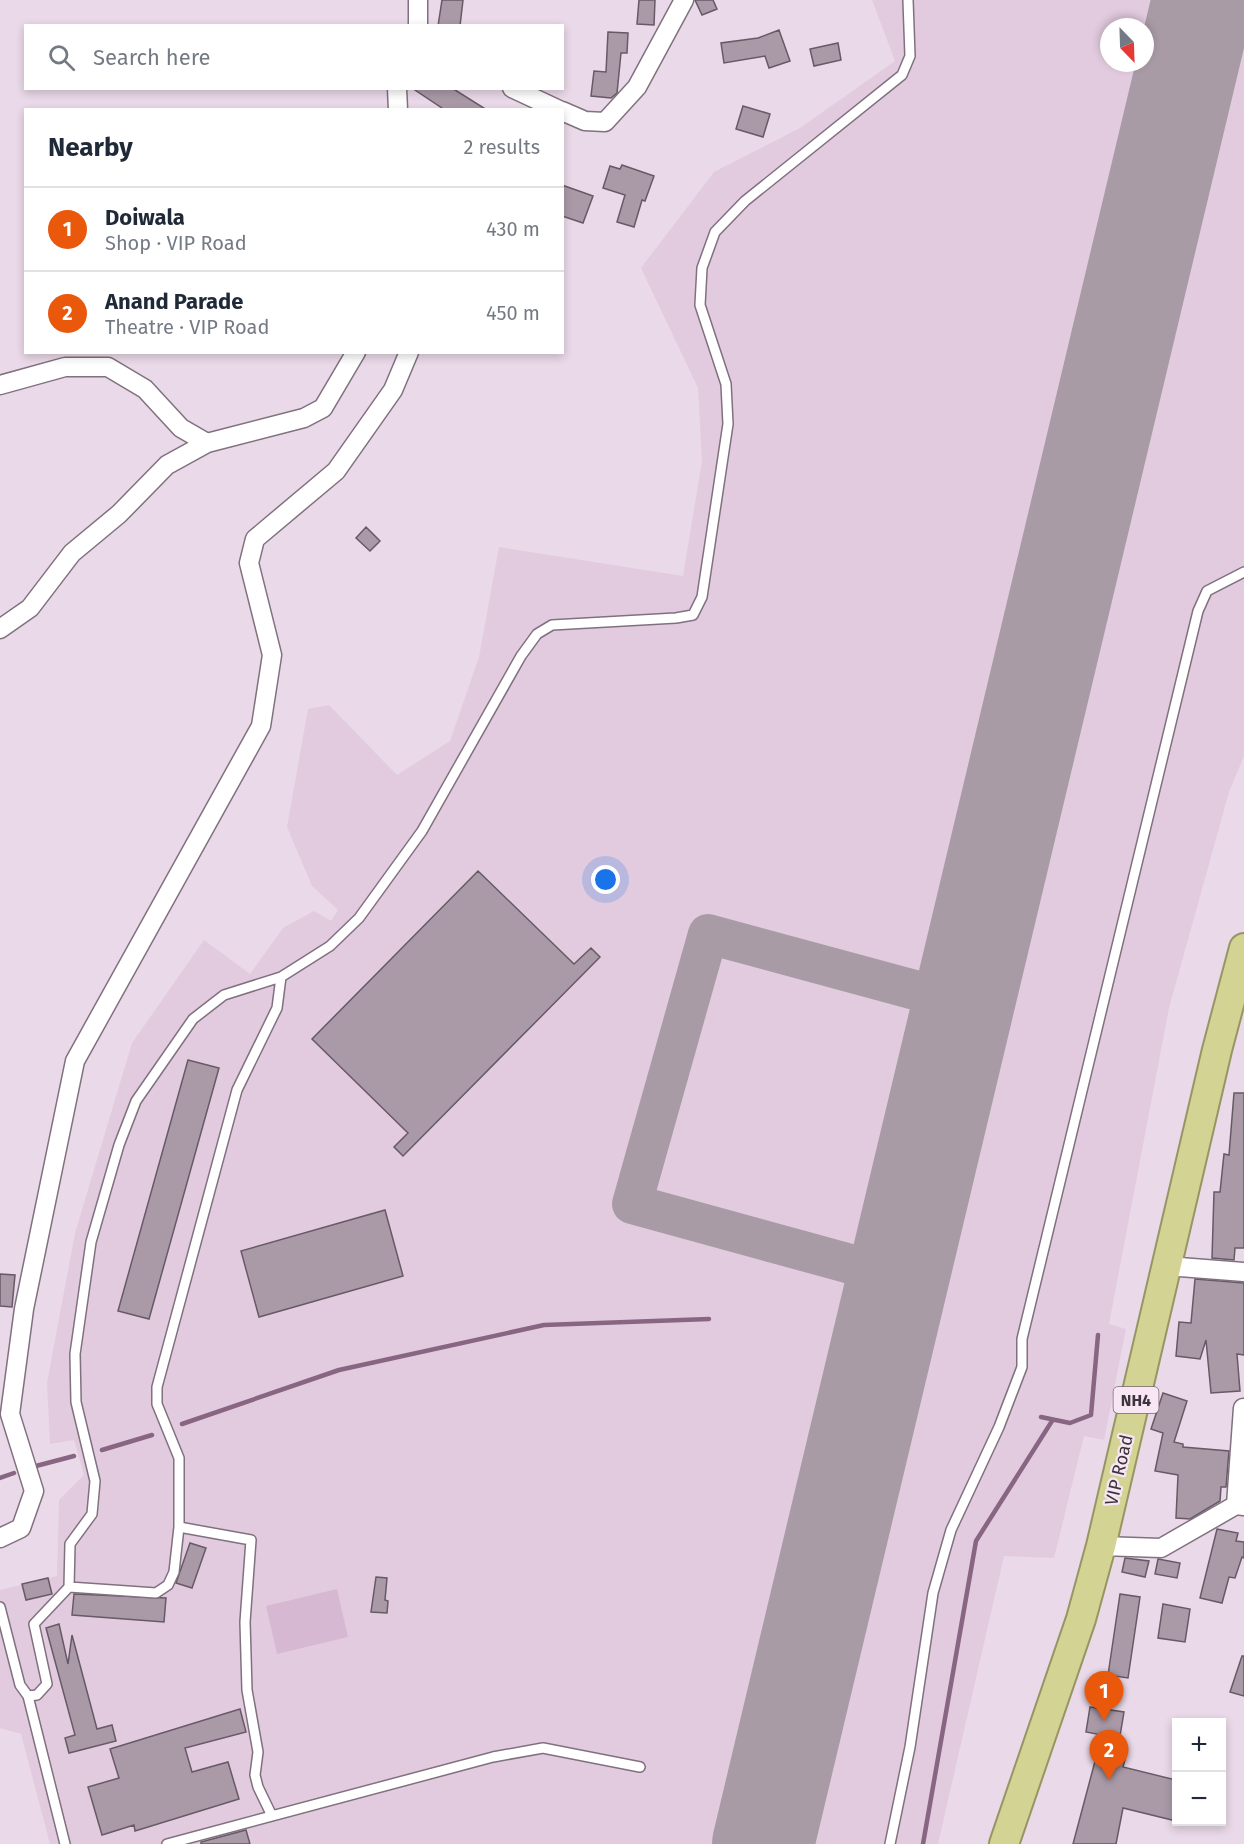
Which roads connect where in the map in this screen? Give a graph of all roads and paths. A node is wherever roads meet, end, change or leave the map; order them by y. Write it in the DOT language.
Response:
graph roads {
  1 [pos="418,0"];
  2 [pos="684,0"];
  3 [pos="908,0"];
  4 [pos="418,24"];
  5 [pos="397,90"];
  6 [pos="516,90"];
  7 [pos="398,108"];
  8 [pos="557,108"];
  9 [pos="564,111"];
  10 [pos="355,354"];
  11 [pos="408,354"];
  12 [pos="0,385"];
  13 [pos="207,443"];
  14 [pos="1244,572"];
  15 [pos="0,629"];
  16 [pos="1244,948"];
  17 [pos="281,977"];
  18 [pos="1167,1266"];
  19 [pos="1244,1272"];
  20 [pos="1243,1408"];
  21 [pos="1240,1506"];
  22 [pos="179,1527"];
  23 [pos="0,1538"];
  24 [pos="1101,1546"];
  25 [pos="69,1587"];
  26 [pos="0,1607"];
  27 [pos="28,1696"];
  28 [pos="639,1767"];
  29 [pos="272,1816"];
  30 [pos="65,1844"];
  31 [pos="167,1844"];
  32 [pos="890,1844"];
  33 [pos="1004,1844"];
  1 -- 4 [label="street"];
  2 -- 9 [label="street"];
  3 -- 17 [label="lane"];
  5 -- 7 [label="street"];
  6 -- 8 [label="street"];
  10 -- 13 [label="street"];
  11 -- 23 [label="street"];
  12 -- 13 [label="street"];
  13 -- 15 [label="street"];
  14 -- 32 [label="lane"];
  16 -- 18 [label="highway, VIP Road / NH4"];
  17 -- 22 [label="lane"];
  17 -- 25 [label="lane"];
  18 -- 19 [label="street"];
  18 -- 24 [label="highway, VIP Road / NH4"];
  20 -- 21 [label="street"];
  21 -- 24 [label="street"];
  22 -- 25 [label="lane"];
  22 -- 29 [label="lane"];
  24 -- 33 [label="highway, VIP Road / NH4"];
  25 -- 27 [label="lane"];
  26 -- 27 [label="lane"];
  27 -- 30 [label="lane"];
  28 -- 29 [label="lane"];
  29 -- 31 [label="lane"];
}
